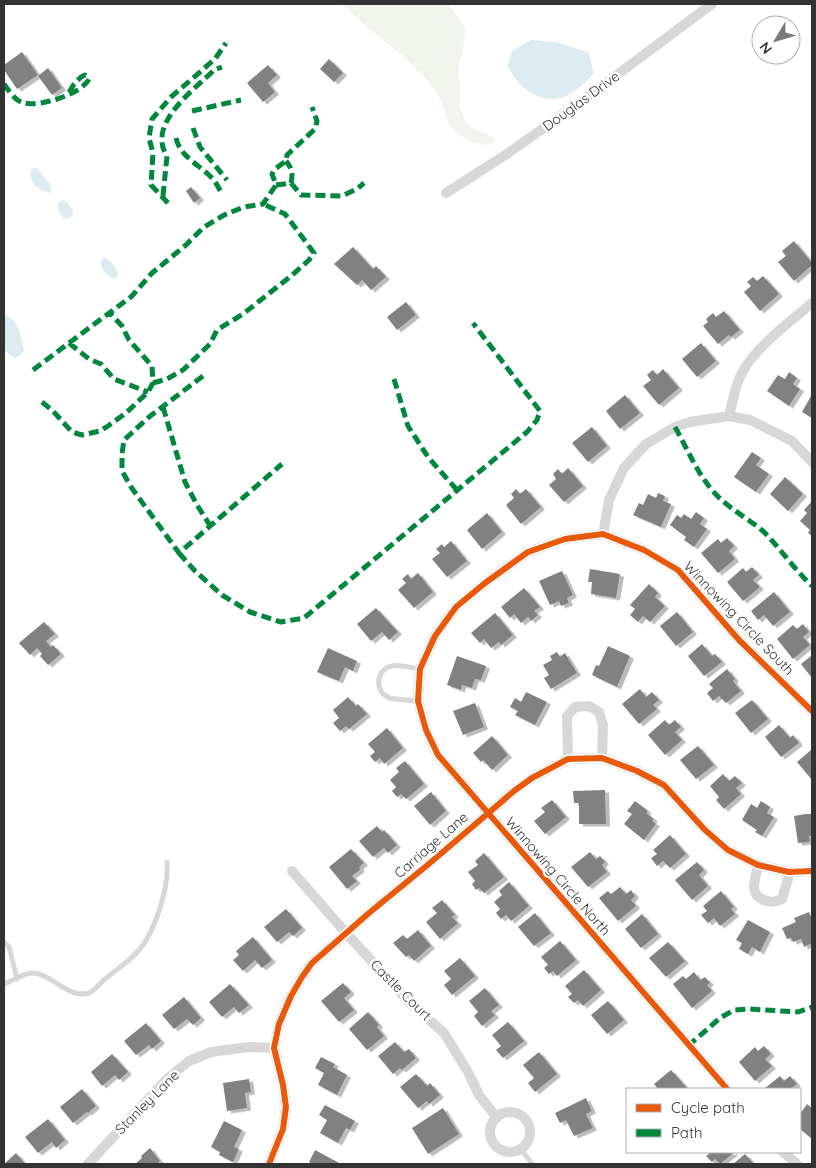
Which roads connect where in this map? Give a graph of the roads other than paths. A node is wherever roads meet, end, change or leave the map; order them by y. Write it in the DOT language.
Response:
graph roads {
  1 [pos="712,4"];
  2 [pos="446,193"];
  3 [pos="812,303"];
  4 [pos="729,416"];
  5 [pos="812,462"];
  6 [pos="603,534"];
  7 [pos="420,670"];
  8 [pos="418,701"];
  9 [pos="812,712"];
  10 [pos="602,758"];
  11 [pos="568,759"];
  12 [pos="487,813"];
  13 [pos="167,862"];
  14 [pos="758,865"];
  15 [pos="292,871"];
  16 [pos="812,871"];
  17 [pos="790,872"];
  18 [pos="346,934"];
  19 [pos="4,942"];
  20 [pos="17,979"];
  21 [pos="4,984"];
  22 [pos="274,1048"];
  23 [pos="726,1088"];
  24 [pos="497,1118"];
  25 [pos="521,1149"];
  26 [pos="784,1153"];
  27 [pos="88,1164"];
  28 [pos="269,1164"];
  29 [pos="532,1164"];
  30 [pos="796,1164"];
  1 -- 2 [label="street, Douglas Drive"];
  3 -- 4 [label="street"];
  4 -- 5 [label="street"];
  4 -- 6 [label="street"];
  6 -- 7 [label="street, Winnowing Circle North"];
  6 -- 9 [label="street, Winnowing Circle South"];
  7 -- 8 [label="street, Winnowing Circle North"];
  7 -- 8 [label="lane"];
  8 -- 12 [label="street, Winnowing Circle North"];
  10 -- 11 [label="street, Carriage Lane"];
  10 -- 11 [label="street"];
  10 -- 14 [label="street, Carriage Lane"];
  11 -- 12 [label="street, Carriage Lane"];
  12 -- 18 [label="street, Carriage Lane"];
  12 -- 23 [label="street, Winnowing Circle North"];
  13 -- 20 [label="lane"];
  14 -- 17 [label="street, Carriage Lane"];
  14 -- 17 [label="street"];
  15 -- 18 [label="street, Castle Court"];
  16 -- 17 [label="street, Carriage Lane"];
  18 -- 22 [label="street, Carriage Lane"];
  18 -- 24 [label="street, Castle Court"];
  19 -- 20 [label="lane"];
  20 -- 21 [label="lane"];
  22 -- 27 [label="street, Stanley Lane"];
  22 -- 28 [label="street, Carriage Lane"];
  24 -- 25 [label="street"];
  24 -- 25 [label="street"];
  25 -- 29 [label="lane"];
  26 -- 30 [label="street"];
}
